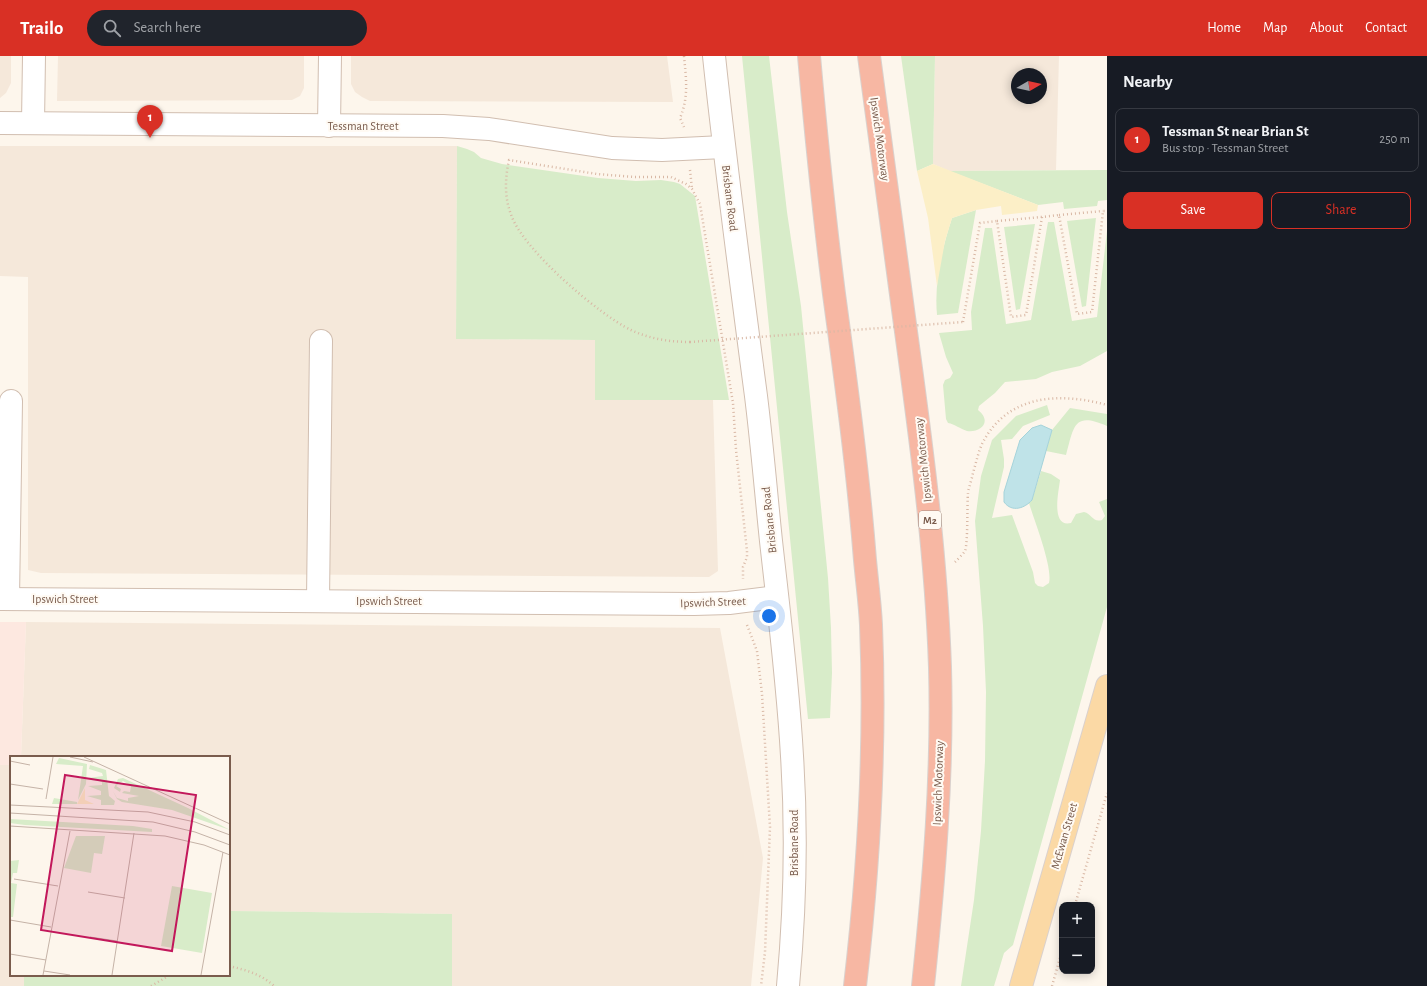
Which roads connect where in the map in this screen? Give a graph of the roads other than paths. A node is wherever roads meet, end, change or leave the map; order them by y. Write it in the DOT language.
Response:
graph roads {
  1 [pos="34,56"];
  2 [pos="330,56"];
  3 [pos="714,56"];
  4 [pos="809,56"];
  5 [pos="869,56"];
  6 [pos="0,123"];
  7 [pos="33,123"];
  8 [pos="330,126"];
  9 [pos="724,147"];
  10 [pos="321,341"];
  11 [pos="11,400"];
  12 [pos="777,597"];
  13 [pos="4,599"];
  14 [pos="318,601"];
  15 [pos="1107,686"];
  16 [pos="788,986"];
  17 [pos="856,986"];
  18 [pos="923,986"];
  19 [pos="1021,986"];
  1 -- 7 [label="street"];
  2 -- 8 [label="street"];
  3 -- 9 [label="street, Brisbane Road"];
  4 -- 17 [label="highway"];
  5 -- 18 [label="highway, Ipswich Motorway / M2"];
  6 -- 7 [label="street, Tessman Street"];
  7 -- 8 [label="street, Tessman Street"];
  8 -- 9 [label="street, Tessman Street"];
  9 -- 12 [label="street, Brisbane Road"];
  10 -- 14 [label="street"];
  11 -- 13 [label="street"];
  12 -- 14 [label="street, Ipswich Street"];
  12 -- 16 [label="street, Brisbane Road"];
  13 -- 14 [label="street, Ipswich Street"];
  15 -- 19 [label="main road, McEwan Street"];
}
